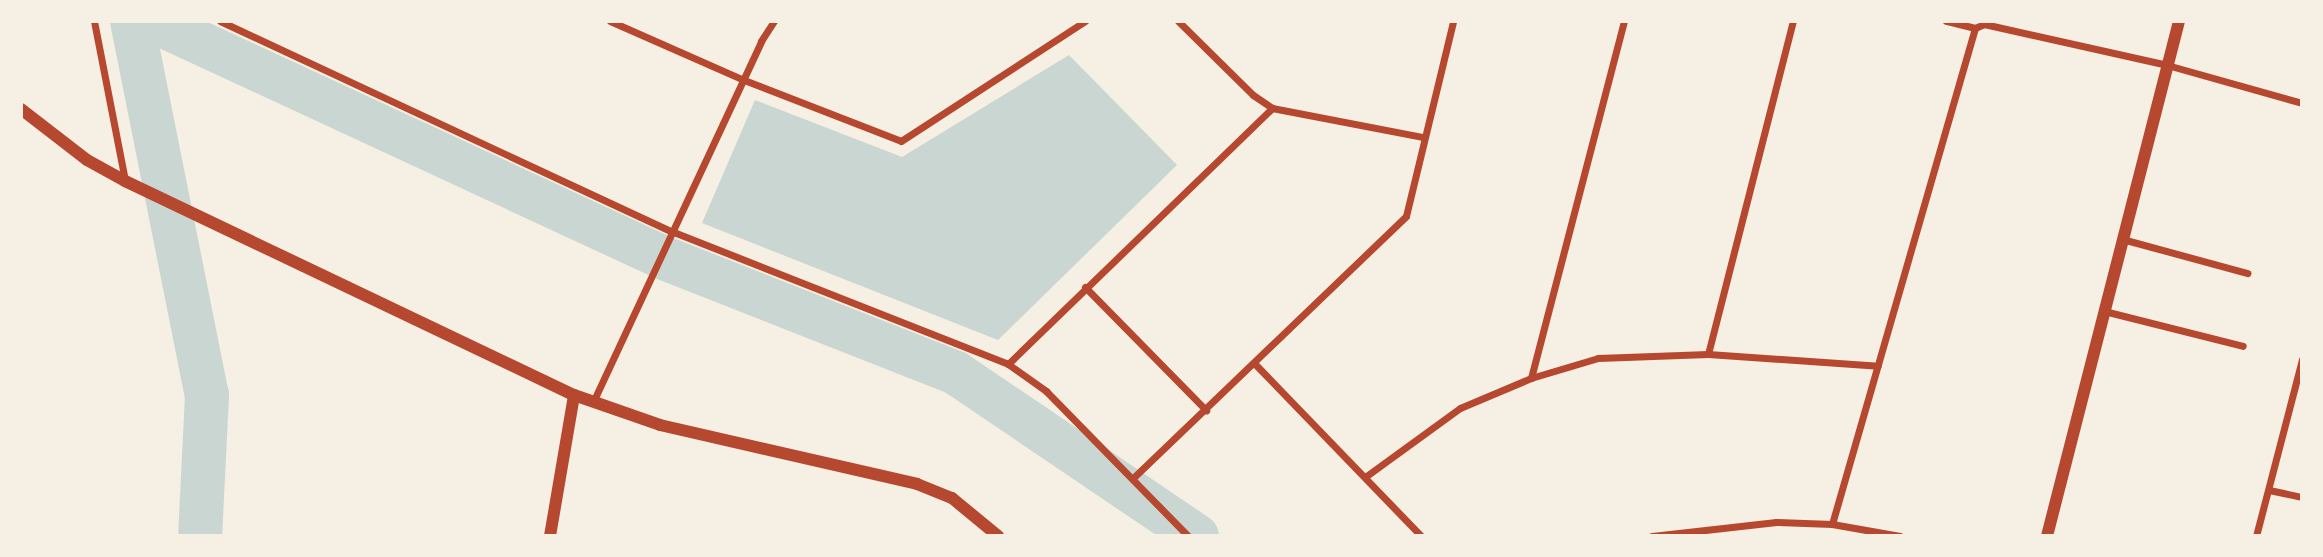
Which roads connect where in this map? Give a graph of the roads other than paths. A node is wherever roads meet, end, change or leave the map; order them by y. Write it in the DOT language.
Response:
graph roads {
  1 [pos="94,21"];
  2 [pos="220,21"];
  3 [pos="610,21"];
  4 [pos="774,21"];
  5 [pos="1085,21"];
  6 [pos="1178,21"];
  7 [pos="1453,21"];
  8 [pos="1623,21"];
  9 [pos="1793,21"];
  10 [pos="1946,21"];
  11 [pos="2179,21"];
  12 [pos="1975,28"];
  13 [pos="2167,65"];
  14 [pos="744,80"];
  15 [pos="2302,103"];
  16 [pos="1272,108"];
  17 [pos="21,109"];
  18 [pos="1423,137"];
  19 [pos="125,181"];
  20 [pos="671,231"];
  21 [pos="2122,239"];
  22 [pos="2247,273"];
  23 [pos="1085,287"];
  24 [pos="2104,311"];
  25 [pos="2243,346"];
  26 [pos="1708,354"];
  27 [pos="2302,359"];
  28 [pos="1008,364"];
  29 [pos="1255,364"];
  30 [pos="1878,366"];
  31 [pos="1531,378"];
  32 [pos="574,395"];
  33 [pos="593,403"];
  34 [pos="1206,410"];
  35 [pos="1133,478"];
  36 [pos="1365,478"];
  37 [pos="2269,490"];
  38 [pos="2302,497"];
  39 [pos="1732,524"];
  40 [pos="1832,524"];
  41 [pos="551,536"];
  42 [pos="998,536"];
  43 [pos="1188,536"];
  44 [pos="1421,536"];
  45 [pos="1652,536"];
  46 [pos="1734,536"];
  47 [pos="1900,536"];
  48 [pos="2047,536"];
  49 [pos="2256,536"];
  1 -- 19 [label="street"];
  2 -- 20 [label="street"];
  3 -- 14 [label="street"];
  4 -- 14 [label="street"];
  5 -- 14 [label="street"];
  6 -- 16 [label="street"];
  7 -- 18 [label="street"];
  8 -- 31 [label="street"];
  9 -- 26 [label="street"];
  10 -- 12 [label="street"];
  11 -- 13 [label="street"];
  12 -- 13 [label="street"];
  12 -- 30 [label="street"];
  13 -- 15 [label="street"];
  13 -- 21 [label="street"];
  14 -- 20 [label="street"];
  16 -- 18 [label="street"];
  16 -- 23 [label="street"];
  17 -- 19 [label="street"];
  18 -- 29 [label="street"];
  19 -- 32 [label="street"];
  20 -- 28 [label="street"];
  20 -- 33 [label="street"];
  21 -- 22 [label="street"];
  21 -- 24 [label="street"];
  23 -- 28 [label="street"];
  23 -- 34 [label="street"];
  24 -- 25 [label="street"];
  24 -- 48 [label="street"];
  26 -- 30 [label="street"];
  26 -- 31 [label="street"];
  27 -- 37 [label="street"];
  28 -- 35 [label="street"];
  29 -- 34 [label="street"];
  29 -- 36 [label="street"];
  30 -- 40 [label="street"];
  31 -- 36 [label="street"];
  32 -- 33 [label="street"];
  32 -- 41 [label="street"];
  33 -- 42 [label="street"];
  34 -- 35 [label="street"];
  35 -- 43 [label="street"];
  36 -- 44 [label="street"];
  37 -- 38 [label="street"];
  37 -- 49 [label="street"];
  39 -- 40 [label="street"];
  39 -- 45 [label="street"];
  39 -- 46 [label="street"];
  40 -- 47 [label="street"];
}
